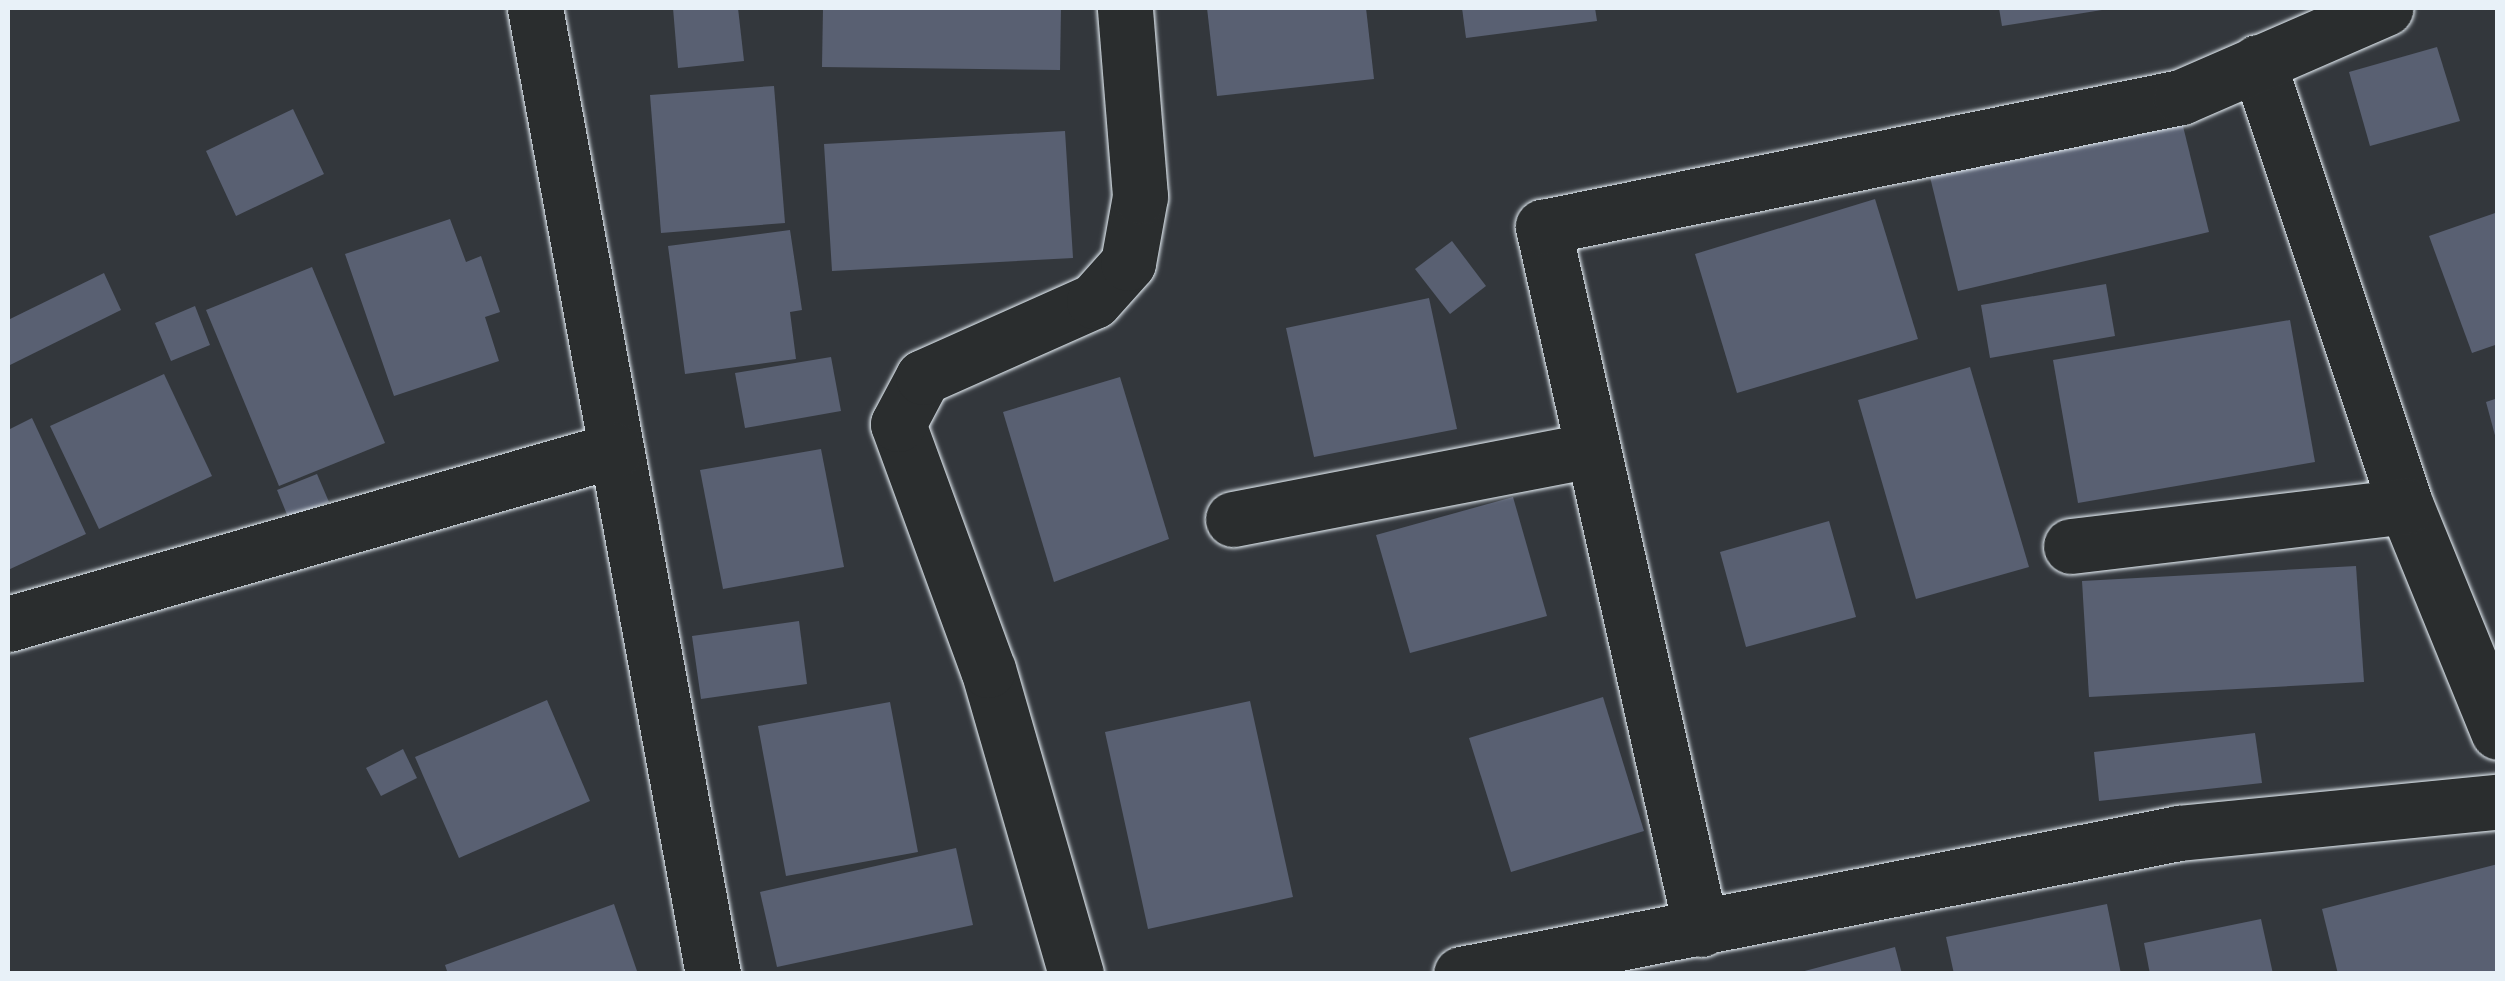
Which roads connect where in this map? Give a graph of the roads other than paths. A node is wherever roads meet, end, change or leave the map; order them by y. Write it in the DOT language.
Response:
graph roads {
  1 [pos="535,8"];
  2 [pos="1125,8"];
  3 [pos="2386,8"];
  4 [pos="2258,62"];
  5 [pos="615,450"];
  6 [pos="1590,450"];
  7 [pos="2406,506"];
  8 [pos="1232,519"];
  9 [pos="2071,546"];
  10 [pos="8,624"];
  11 [pos="2498,732"];
  12 [pos="2498,802"];
  13 [pos="1702,929"];
  14 [pos="713,974"];
  15 [pos="1076,974"];
  16 [pos="1461,974"];
  1 -- 5 [label="street"];
  2 -- 15 [label="street"];
  3 -- 4 [label="street"];
  4 -- 6 [label="street"];
  4 -- 7 [label="street"];
  5 -- 10 [label="street"];
  5 -- 14 [label="street"];
  6 -- 8 [label="street"];
  6 -- 13 [label="street"];
  7 -- 9 [label="street"];
  7 -- 11 [label="street"];
  12 -- 13 [label="street"];
  13 -- 16 [label="street"];
}
